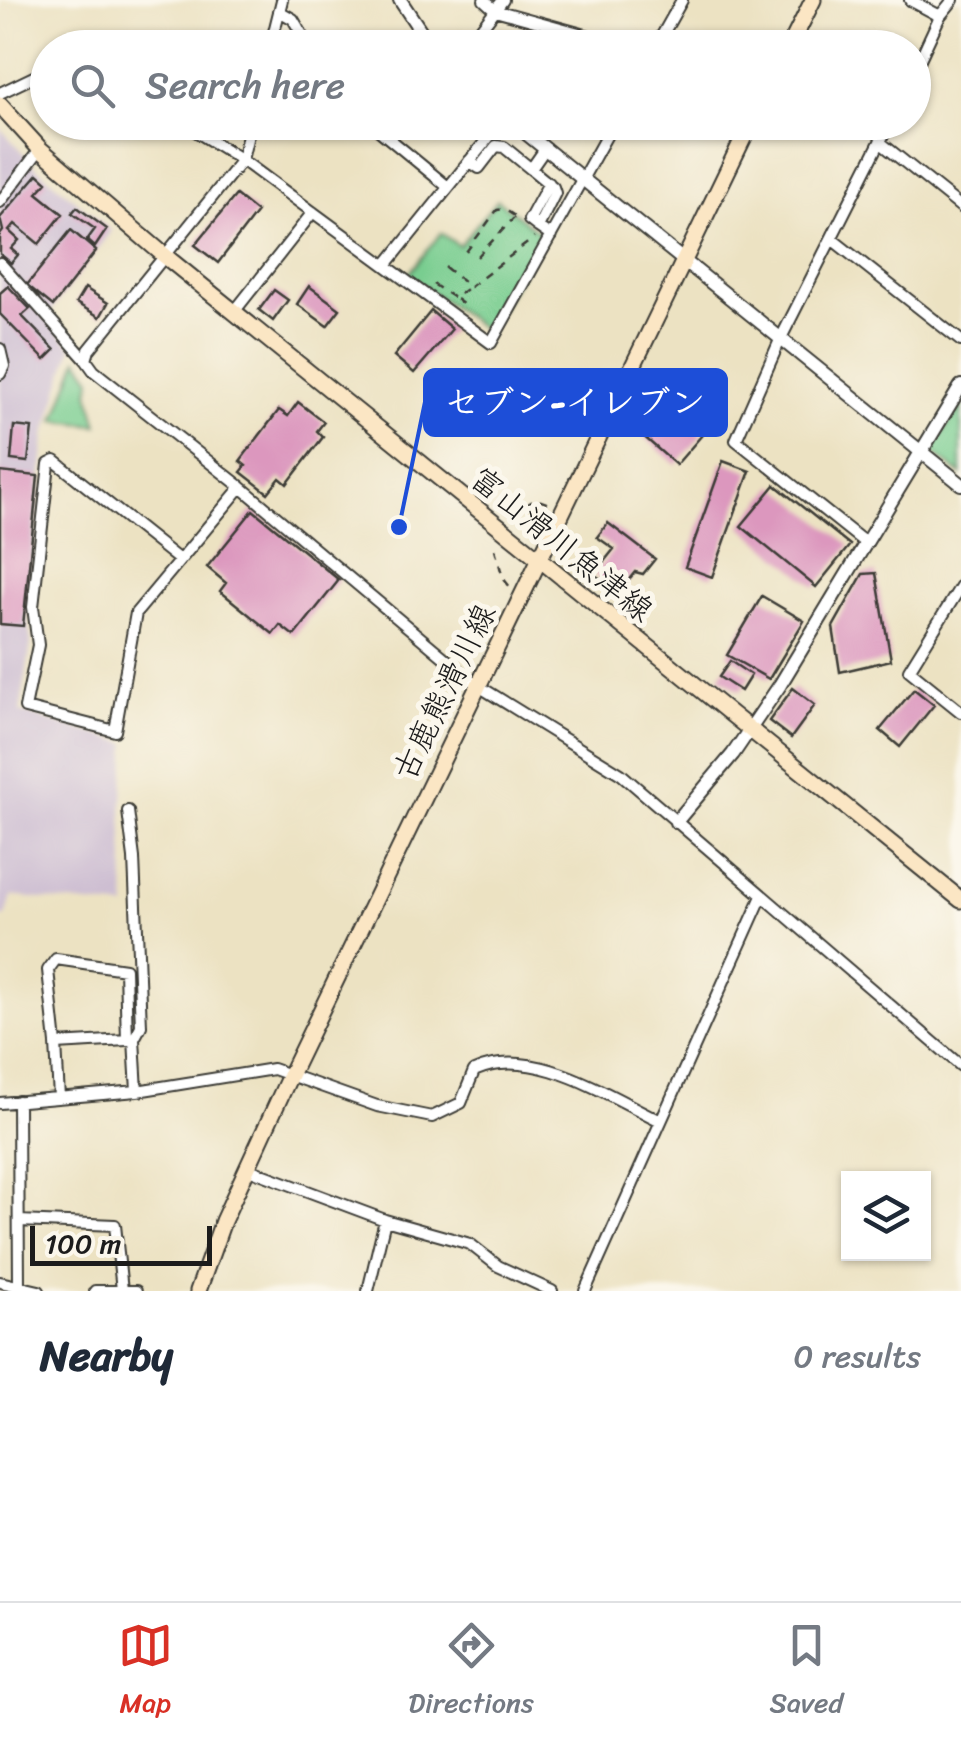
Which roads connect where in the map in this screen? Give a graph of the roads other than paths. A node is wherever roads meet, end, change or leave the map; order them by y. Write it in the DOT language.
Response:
graph roads {
  1 [pos="400,0"];
  2 [pos="484,0"];
  3 [pos="503,0"];
  4 [pos="682,0"];
  5 [pos="813,0"];
  6 [pos="910,0"];
  7 [pos="953,0"];
  8 [pos="281,6"];
  9 [pos="495,10"];
  10 [pos="940,16"];
  11 [pos="299,30"];
  12 [pos="420,30"];
  13 [pos="480,30"];
  14 [pos="568,30"];
  15 [pos="665,30"];
  16 [pos="798,30"];
  17 [pos="931,35"];
  18 [pos="30,78"];
  19 [pos="0,92"];
  20 [pos="0,105"];
  21 [pos="30,138"];
  22 [pos="32,140"];
  23 [pos="210,140"];
  24 [pos="247,140"];
  25 [pos="390,140"];
  26 [pos="486,140"];
  27 [pos="534,140"];
  28 [pos="605,140"];
  29 [pos="742,140"];
  30 [pos="882,140"];
  31 [pos="881,143"];
  32 [pos="40,149"];
  33 [pos="545,149"];
  34 [pos="242,160"];
  35 [pos="469,161"];
  36 [pos="531,168"];
  37 [pos="584,179"];
  38 [pos="448,186"];
  39 [pos="959,200"];
  40 [pos="0,202"];
  41 [pos="313,212"];
  42 [pos="833,240"];
  43 [pos="549,241"];
  44 [pos="166,256"];
  45 [pos="682,260"];
  46 [pos="0,263"];
  47 [pos="386,266"];
  48 [pos="234,312"];
  49 [pos="780,340"];
  50 [pos="961,341"];
  51 [pos="0,348"];
  52 [pos="86,360"];
  53 [pos="0,374"];
  54 [pos="961,386"];
  55 [pos="920,451"];
  56 [pos="961,484"];
  57 [pos="242,487"];
  58 [pos="864,542"];
  59 [pos="178,559"];
  60 [pos="540,559"];
  61 [pos="959,594"];
  62 [pos="477,685"];
  63 [pos="961,712"];
  64 [pos="749,728"];
  65 [pos="128,811"];
  66 [pos="676,822"];
  67 [pos="762,896"];
  68 [pos="961,900"];
  69 [pos="131,1040"];
  70 [pos="56,1044"];
  71 [pos="961,1066"];
  72 [pos="291,1073"];
  73 [pos="137,1091"];
  74 [pos="59,1098"];
  75 [pos="18,1101"];
  76 [pos="0,1102"];
  77 [pos="661,1121"];
  78 [pos="246,1168"];
  79 [pos="385,1220"];
  80 [pos="20,1221"];
  81 [pos="0,1282"];
  82 [pos="20,1287"];
  83 [pos="122,1290"];
  84 [pos="39,1291"];
  85 [pos="95,1291"];
  86 [pos="136,1291"];
  87 [pos="198,1291"];
  88 [pos="368,1291"];
  89 [pos="552,1291"];
  90 [pos="585,1291"];
  1 -- 12 [label="street"];
  2 -- 9 [label="street"];
  3 -- 9 [label="street"];
  4 -- 15 [label="street"];
  5 -- 16 [label="main road"];
  6 -- 10 [label="street"];
  7 -- 10 [label="street"];
  8 -- 11 [label="street"];
  9 -- 13 [label="street"];
  9 -- 14 [label="street"];
  10 -- 17 [label="street"];
  18 -- 19 [label="street"];
  20 -- 21 [label="main road, 富山滑川魚津線"];
  22 -- 32 [label="main road, 富山滑川魚津線"];
  23 -- 34 [label="street"];
  24 -- 34 [label="street"];
  25 -- 38 [label="street"];
  26 -- 35 [label="street"];
  27 -- 33 [label="street"];
  28 -- 37 [label="street"];
  29 -- 45 [label="main road, 古鹿熊滑川線"];
  30 -- 31 [label="street"];
  31 -- 39 [label="street"];
  31 -- 42 [label="street"];
  32 -- 40 [label="street"];
  32 -- 44 [label="main road, 富山滑川魚津線"];
  33 -- 36 [label="street"];
  33 -- 37 [label="street"];
  34 -- 41 [label="street"];
  34 -- 44 [label="street"];
  35 -- 36 [label="street"];
  35 -- 38 [label="street"];
  36 -- 43 [label="street"];
  37 -- 43 [label="street"];
  37 -- 45 [label="street"];
  38 -- 47 [label="street"];
  41 -- 47 [label="street"];
  41 -- 48 [label="street"];
  42 -- 49 [label="street"];
  42 -- 50 [label="street"];
  43 -- 47 [label="street"];
  44 -- 48 [label="main road, 富山滑川魚津線"];
  44 -- 52 [label="street"];
  45 -- 49 [label="street"];
  45 -- 60 [label="main road, 古鹿熊滑川線"];
  46 -- 52 [label="street"];
  48 -- 60 [label="main road, 富山滑川魚津線"];
  49 -- 55 [label="street"];
  49 -- 58 [label="street"];
  51 -- 53 [label="street"];
  52 -- 57 [label="street"];
  54 -- 55 [label="street"];
  55 -- 56 [label="street"];
  55 -- 58 [label="street"];
  57 -- 59 [label="street"];
  57 -- 62 [label="street"];
  58 -- 64 [label="street"];
  59 -- 59 [label="street"];
  60 -- 62 [label="main road, 古鹿熊滑川線"];
  60 -- 64 [label="main road, 富山滑川魚津線"];
  61 -- 63 [label="street"];
  62 -- 66 [label="street"];
  62 -- 72 [label="main road, 古鹿熊滑川線"];
  64 -- 66 [label="street"];
  64 -- 68 [label="main road, 富山滑川魚津線"];
  65 -- 69 [label="street"];
  66 -- 67 [label="street"];
  67 -- 71 [label="street"];
  67 -- 77 [label="street"];
  69 -- 70 [label="street"];
  69 -- 70 [label="street"];
  69 -- 73 [label="street"];
  70 -- 74 [label="street"];
  72 -- 73 [label="street"];
  72 -- 77 [label="street"];
  72 -- 78 [label="main road, 古鹿熊滑川線"];
  73 -- 74 [label="street"];
  74 -- 75 [label="street"];
  75 -- 76 [label="street"];
  75 -- 80 [label="street"];
  77 -- 90 [label="street"];
  78 -- 79 [label="street"];
  78 -- 87 [label="main road, 古鹿熊滑川線"];
  79 -- 88 [label="street"];
  79 -- 89 [label="street"];
  80 -- 82 [label="street"];
  80 -- 83 [label="street"];
  81 -- 82 [label="street"];
  82 -- 84 [label="street"];
  83 -- 85 [label="street"];
  83 -- 86 [label="street"];
}
